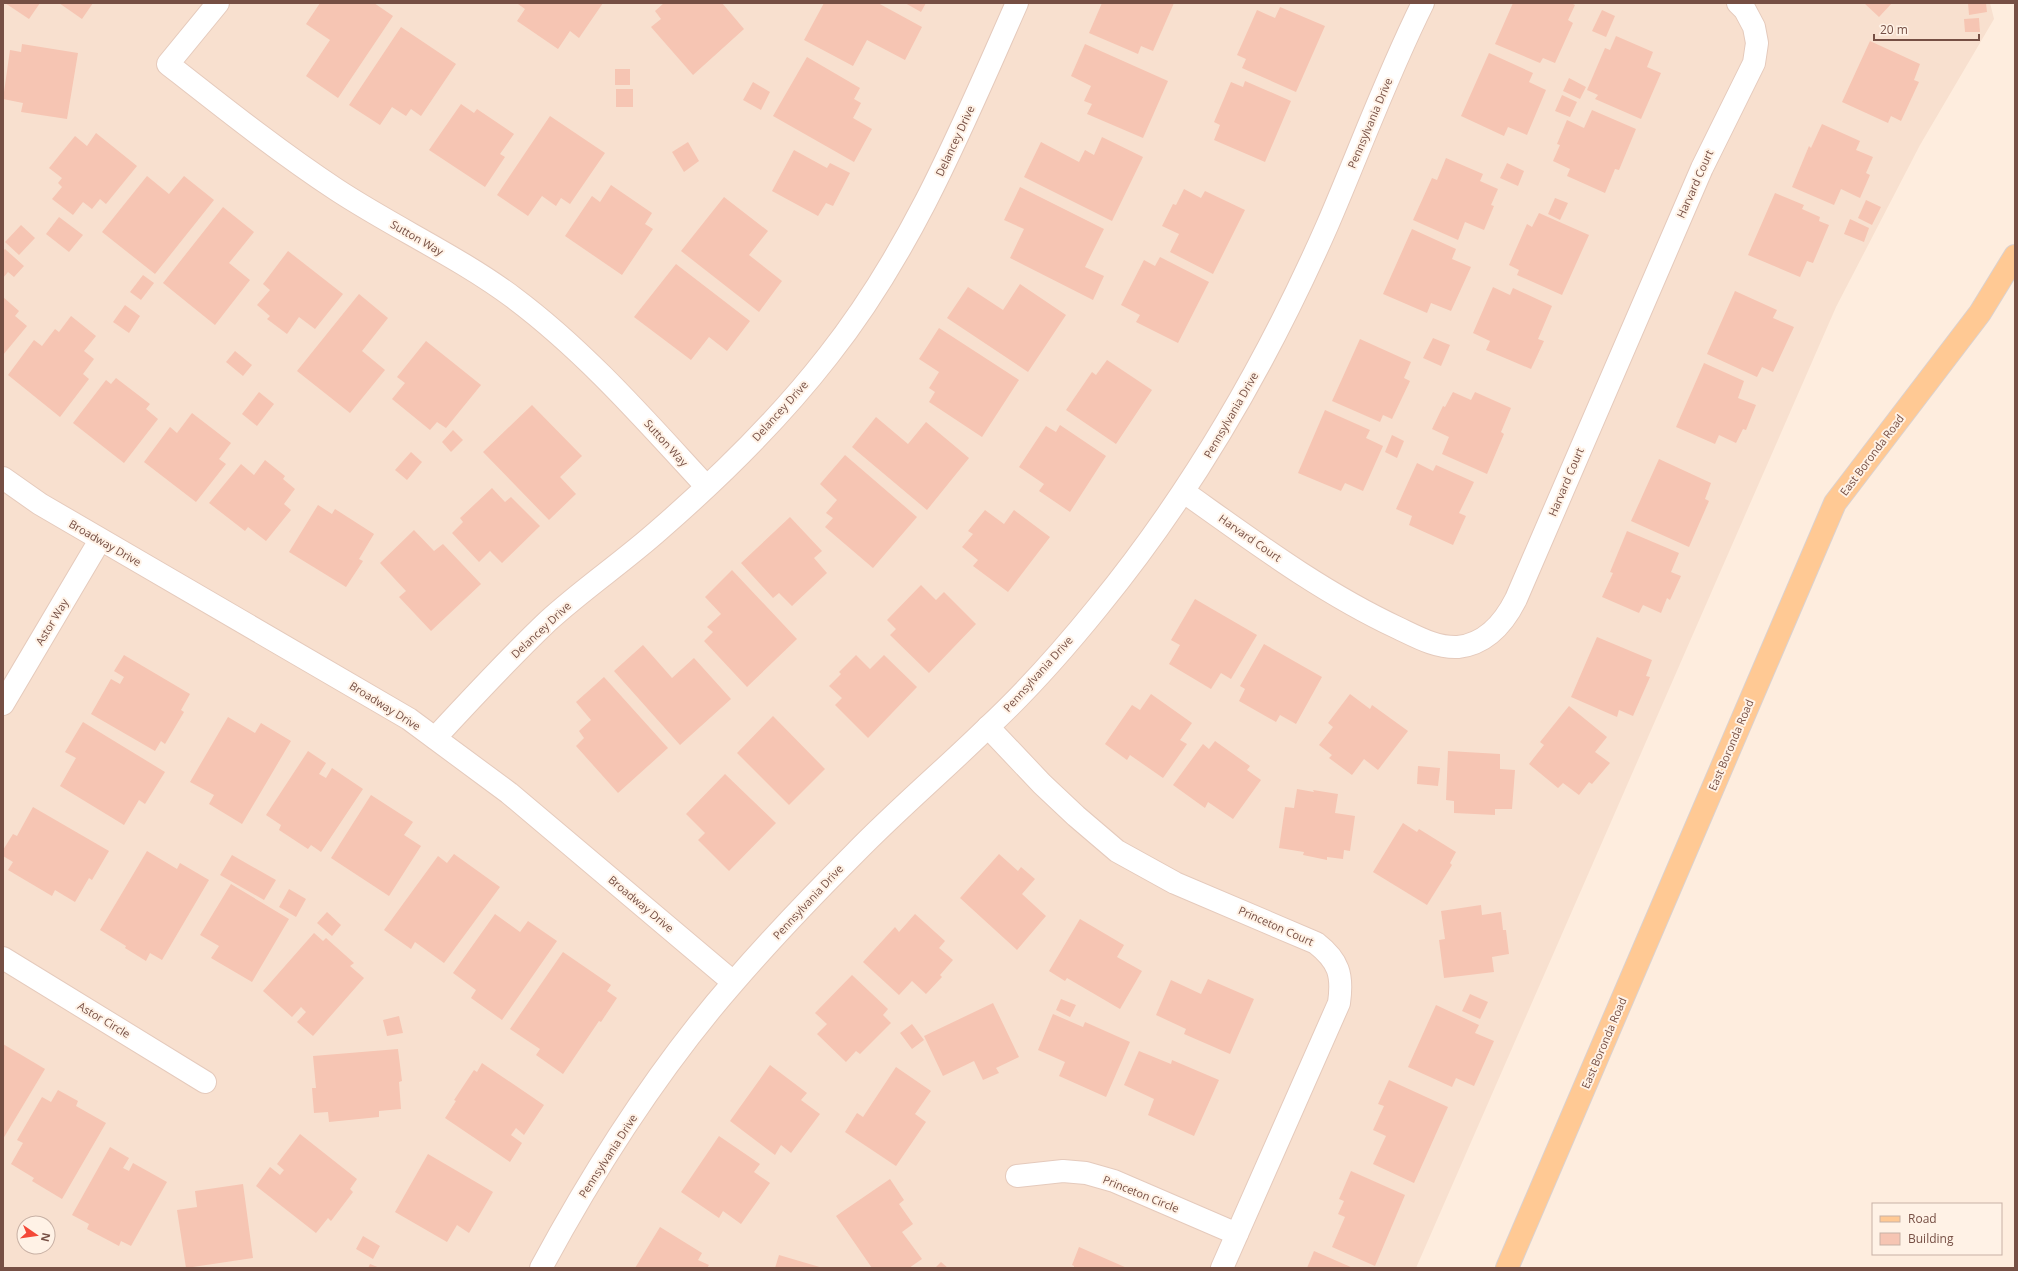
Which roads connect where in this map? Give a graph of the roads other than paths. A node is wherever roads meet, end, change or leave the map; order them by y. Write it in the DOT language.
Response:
graph roads {
  1 [pos="218,3"];
  2 [pos="1017,3"];
  3 [pos="1423,3"];
  4 [pos="1738,3"];
  5 [pos="2015,256"];
  6 [pos="3,478"];
  7 [pos="706,486"];
  8 [pos="1184,492"];
  9 [pos="100,540"];
  10 [pos="3,704"];
  11 [pos="988,727"];
  12 [pos="436,738"];
  13 [pos="3,958"];
  14 [pos="734,982"];
  15 [pos="205,1082"];
  16 [pos="1017,1176"];
  17 [pos="1237,1234"];
  18 [pos="540,1268"];
  19 [pos="1222,1268"];
  20 [pos="1507,1268"];
  1 -- 7 [label="street, Sutton Way"];
  2 -- 7 [label="street, Delancey Drive"];
  3 -- 8 [label="street, Pennsylvania Drive"];
  4 -- 8 [label="street, Harvard Court"];
  5 -- 20 [label="main road, East Boronda Road"];
  6 -- 9 [label="street, Broadway Drive"];
  7 -- 12 [label="street, Delancey Drive"];
  8 -- 11 [label="street, Pennsylvania Drive"];
  9 -- 10 [label="street, Astor Way"];
  9 -- 12 [label="street, Broadway Drive"];
  11 -- 14 [label="street, Pennsylvania Drive"];
  11 -- 17 [label="street, Princeton Court"];
  12 -- 14 [label="street, Broadway Drive"];
  13 -- 15 [label="street, Astor Circle"];
  14 -- 18 [label="street, Pennsylvania Drive"];
  16 -- 17 [label="street, Princeton Circle"];
  17 -- 19 [label="street, Princeton Court"];
}
